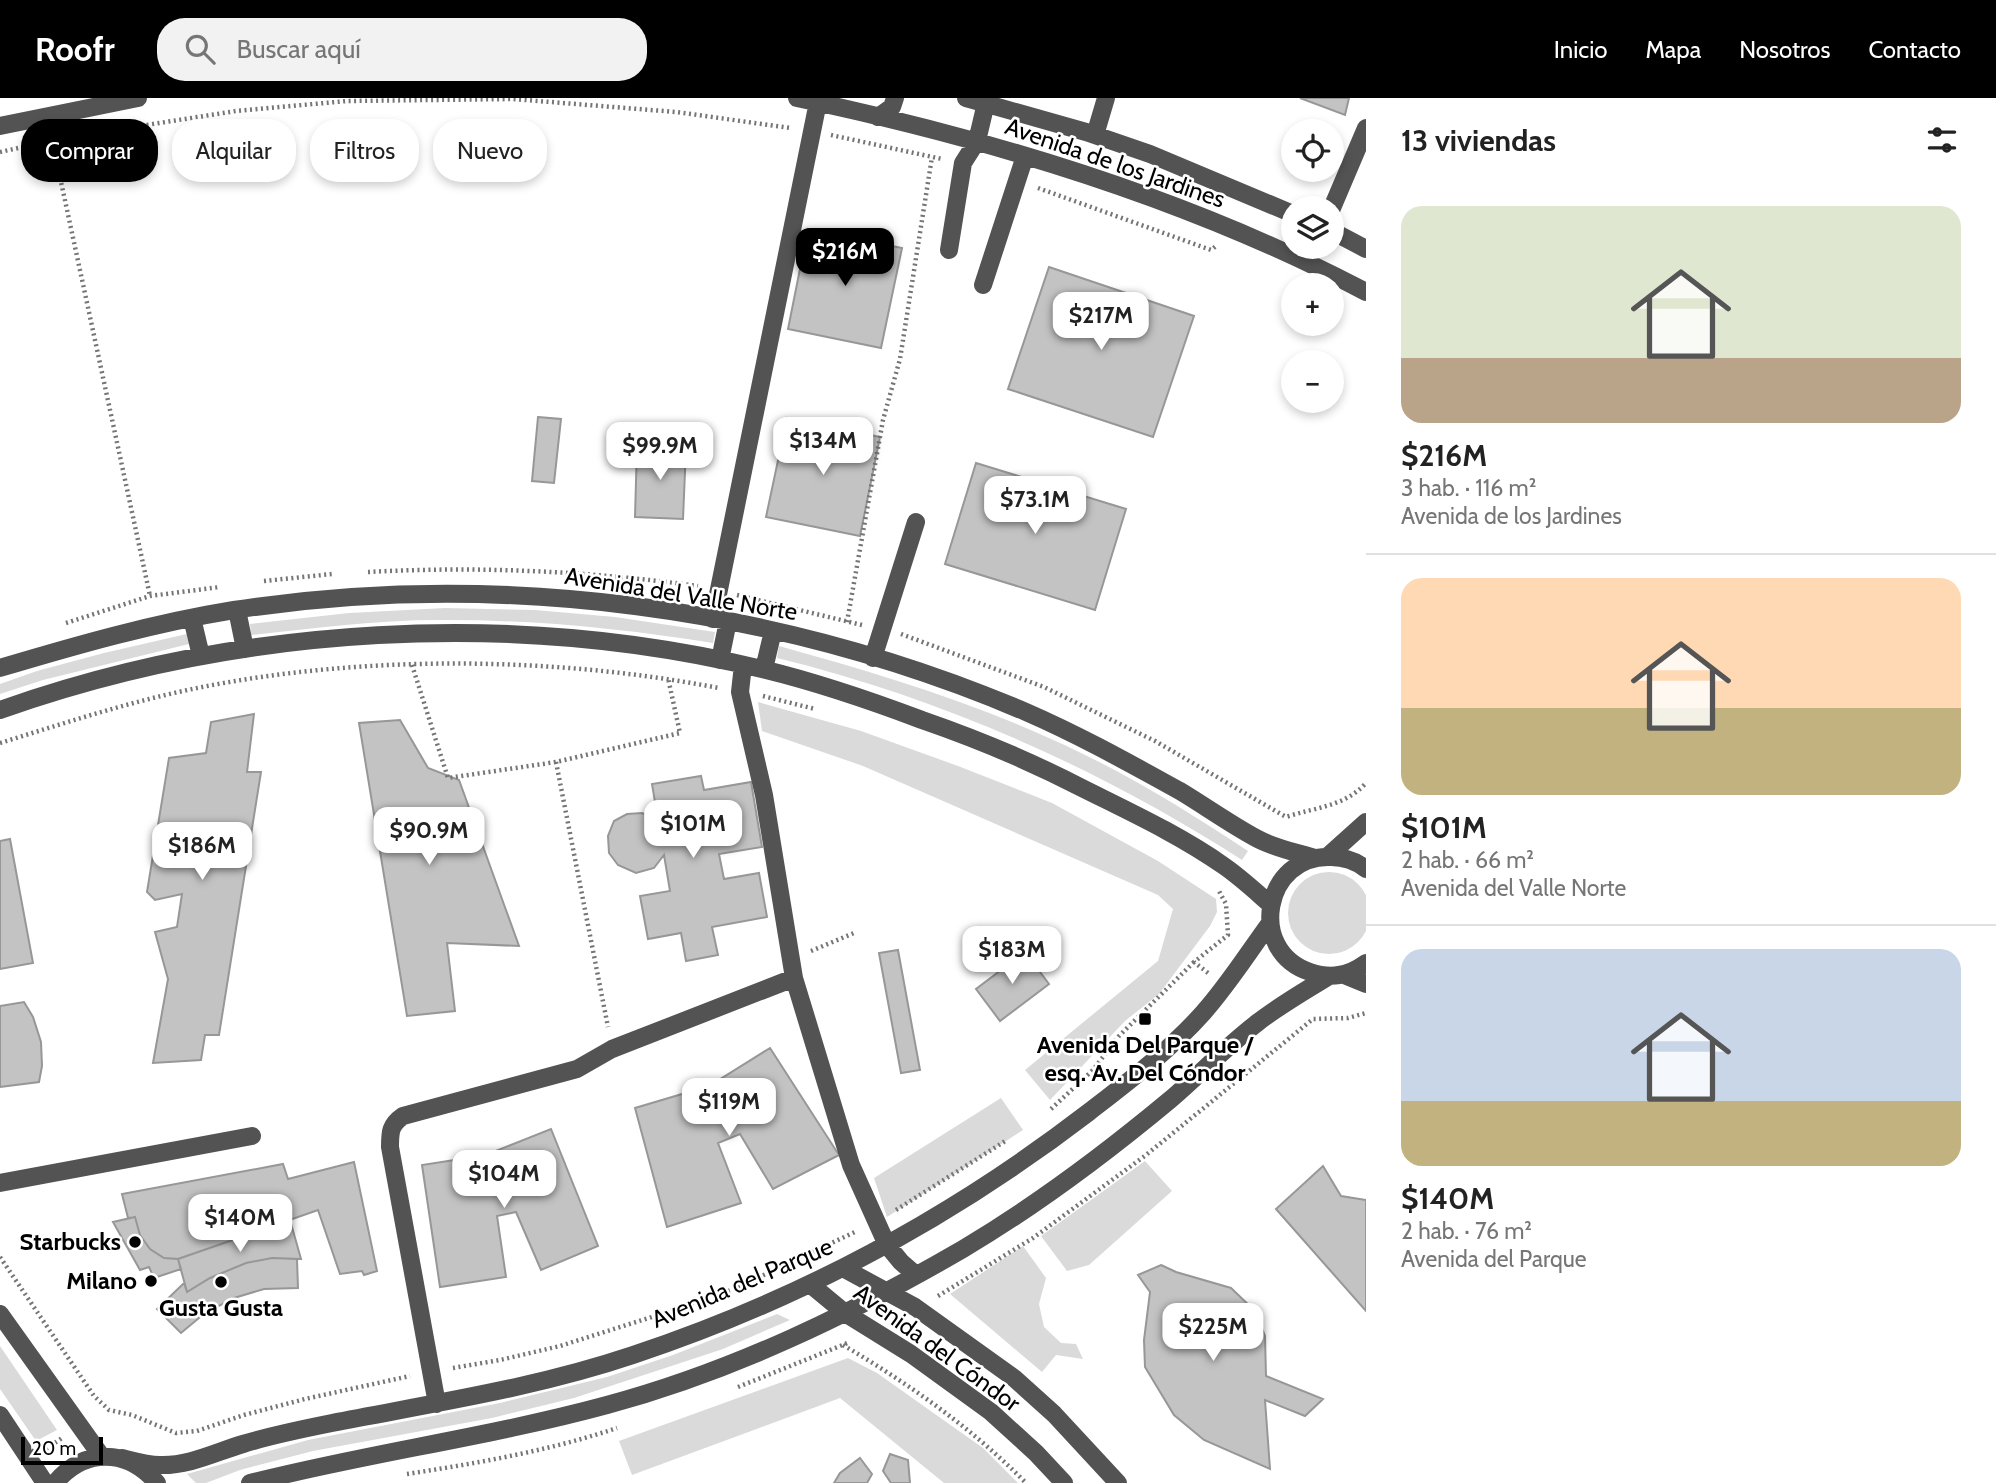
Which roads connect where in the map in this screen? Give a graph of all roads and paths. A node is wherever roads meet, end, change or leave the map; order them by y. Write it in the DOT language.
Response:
graph roads {
  1 [pos="138,98"];
  2 [pos="797,98"];
  3 [pos="895,98"];
  4 [pos="966,98"];
  5 [pos="1106,98"];
  6 [pos="818,102"];
  7 [pos="986,103"];
  8 [pos="878,117"];
  9 [pos="158,123"];
  10 [pos="0,126"];
  11 [pos="1366,128"];
  12 [pos="812,131"];
  13 [pos="1095,135"];
  14 [pos="977,141"];
  15 [pos="21,147"];
  16 [pos="0,152"];
  17 [pos="1025,156"];
  18 [pos="932,157"];
  19 [pos="963,163"];
  20 [pos="1017,180"];
  21 [pos="61,182"];
  22 [pos="1337,196"];
  23 [pos="1281,209"];
  24 [pos="1235,231"];
  25 [pos="1344,237"];
  26 [pos="1366,249"];
  27 [pos="948,250"];
  28 [pos="983,285"];
  29 [pos="1366,292"];
  30 [pos="916,522"];
  31 [pos="150,596"];
  32 [pos="237,610"];
  33 [pos="192,618"];
  34 [pos="721,620"];
  35 [pos="847,622"];
  36 [pos="773,631"];
  37 [pos="245,649"];
  38 [pos="201,656"];
  39 [pos="873,658"];
  40 [pos="720,660"];
  41 [pos="743,664"];
  42 [pos="412,665"];
  43 [pos="0,668"];
  44 [pos="764,669"];
  45 [pos="668,678"];
  46 [pos="740,692"];
  47 [pos="0,710"];
  48 [pos="826,712"];
  49 [pos="0,743"];
  50 [pos="556,762"];
  51 [pos="1210,771"];
  52 [pos="1366,783"];
  53 [pos="1366,822"];
  54 [pos="1321,857"];
  55 [pos="1366,869"];
  56 [pos="1216,886"];
  57 [pos="1270,904"];
  58 [pos="1270,923"];
  59 [pos="854,933"];
  60 [pos="1194,962"];
  61 [pos="1366,962"];
  62 [pos="793,969"];
  63 [pos="1336,976"];
  64 [pos="1366,984"];
  65 [pos="1224,986"];
  66 [pos="1366,1013"];
  67 [pos="1256,1023"];
  68 [pos="612,1049"];
  69 [pos="1047,1113"];
  70 [pos="1016,1135"];
  71 [pos="252,1136"];
  72 [pos="0,1183"];
  73 [pos="876,1222"];
  74 [pos="887,1245"];
  75 [pos="0,1257"];
  76 [pos="843,1268"];
  77 [pos="916,1275"];
  78 [pos="810,1284"];
  79 [pos="734,1289"];
  80 [pos="885,1292"];
  81 [pos="766,1303"];
  82 [pos="845,1313"];
  83 [pos="0,1314"];
  84 [pos="813,1329"];
  85 [pos="431,1371"];
  86 [pos="437,1404"];
  87 [pos="109,1410"];
  88 [pos="0,1415"];
  89 [pos="80,1425"];
  90 [pos="102,1457"];
  91 [pos="122,1458"];
  92 [pos="30,1459"];
  93 [pos="45,1483"];
  94 [pos="55,1483"];
  95 [pos="157,1483"];
  96 [pos="250,1483"];
  97 [pos="1026,1483"];
  98 [pos="1065,1483"];
  99 [pos="1118,1483"];
  1 -- 10 [label="street"];
  2 -- 6 [label="street, Avenida de los Jardines"];
  3 -- 8 [label="street"];
  4 -- 7 [label="street, Avenida de los Jardines"];
  5 -- 13 [label="street"];
  6 -- 8 [label="street, Avenida de los Jardines"];
  6 -- 12 [label="street"];
  7 -- 13 [label="street, Avenida de los Jardines"];
  7 -- 14 [label="street"];
  8 -- 14 [label="street, Avenida de los Jardines"];
  9 -- 12 [label="path"];
  11 -- 22 [label="street"];
  12 -- 18 [label="path"];
  12 -- 34 [label="street"];
  13 -- 23 [label="street, Avenida de los Jardines"];
  14 -- 17 [label="street, Avenida de los Jardines"];
  14 -- 19 [label="street"];
  15 -- 16 [label="path"];
  17 -- 20 [label="street"];
  17 -- 24 [label="street, Avenida de los Jardines"];
  18 -- 19 [label="path"];
  18 -- 35 [label="path"];
  19 -- 27 [label="street"];
  20 -- 24 [label="path"];
  20 -- 28 [label="street"];
  21 -- 31 [label="path"];
  24 -- 29 [label="street, Avenida de los Jardines"];
  25 -- 26 [label="street"];
  30 -- 39 [label="street"];
  32 -- 33 [label="street, Avenida del Valle Norte"];
  32 -- 34 [label="street, Avenida del Valle Norte"];
  32 -- 37 [label="street"];
  33 -- 38 [label="street"];
  33 -- 43 [label="street, Avenida del Valle Norte"];
  34 -- 36 [label="street, Avenida del Valle Norte"];
  34 -- 40 [label="street"];
  36 -- 39 [label="street, Avenida del Valle Norte"];
  36 -- 44 [label="street"];
  37 -- 38 [label="street"];
  37 -- 40 [label="street"];
  38 -- 47 [label="street"];
  39 -- 54 [label="street, Avenida del Valle Norte"];
  40 -- 41 [label="street"];
  41 -- 44 [label="street"];
  41 -- 46 [label="street"];
  42 -- 45 [label="path"];
  42 -- 49 [label="path"];
  42 -- 50 [label="path"];
  44 -- 57 [label="street"];
  45 -- 46 [label="path"];
  45 -- 50 [label="path"];
  46 -- 48 [label="path"];
  46 -- 62 [label="street"];
  50 -- 68 [label="path"];
  51 -- 52 [label="path"];
  53 -- 54 [label="street"];
  54 -- 55 [label="street, Avenida del Valle Norte"];
  54 -- 57 [label="street"];
  56 -- 60 [label="path"];
  57 -- 58 [label="street"];
  58 -- 63 [label="street"];
  58 -- 65 [label="street, Avenida del Parque"];
  59 -- 62 [label="path"];
  60 -- 65 [label="path"];
  60 -- 69 [label="path"];
  61 -- 63 [label="street"];
  62 -- 68 [label="street"];
  62 -- 73 [label="street"];
  63 -- 64 [label="street"];
  63 -- 67 [label="street"];
  65 -- 74 [label="street, Avenida del Parque"];
  66 -- 67 [label="path"];
  67 -- 77 [label="street"];
  68 -- 85 [label="street"];
  70 -- 73 [label="path"];
  71 -- 72 [label="street"];
  73 -- 74 [label="street"];
  73 -- 79 [label="path"];
  74 -- 76 [label="street, Avenida del Parque"];
  74 -- 77 [label="street"];
  75 -- 87 [label="path"];
  76 -- 78 [label="street, Avenida del Parque"];
  76 -- 80 [label="street, Avenida del Cóndor"];
  77 -- 80 [label="street"];
  78 -- 81 [label="street, Avenida del Parque"];
  78 -- 82 [label="street, Avenida del Cóndor"];
  79 -- 81 [label="path"];
  79 -- 85 [label="path"];
  80 -- 82 [label="street"];
  80 -- 99 [label="street, Avenida del Cóndor"];
  81 -- 86 [label="street, Avenida del Parque"];
  82 -- 84 [label="street"];
  82 -- 98 [label="street, Avenida del Cóndor"];
  83 -- 89 [label="street"];
  84 -- 96 [label="street"];
  84 -- 97 [label="path"];
  85 -- 86 [label="street"];
  85 -- 87 [label="path"];
  86 -- 91 [label="street, Avenida del Parque"];
  87 -- 89 [label="path"];
  88 -- 92 [label="street"];
  89 -- 90 [label="street"];
  89 -- 92 [label="path"];
  90 -- 91 [label="street, Avenida del Parque"];
  90 -- 94 [label="street"];
  91 -- 95 [label="street"];
  92 -- 93 [label="street"];
}
